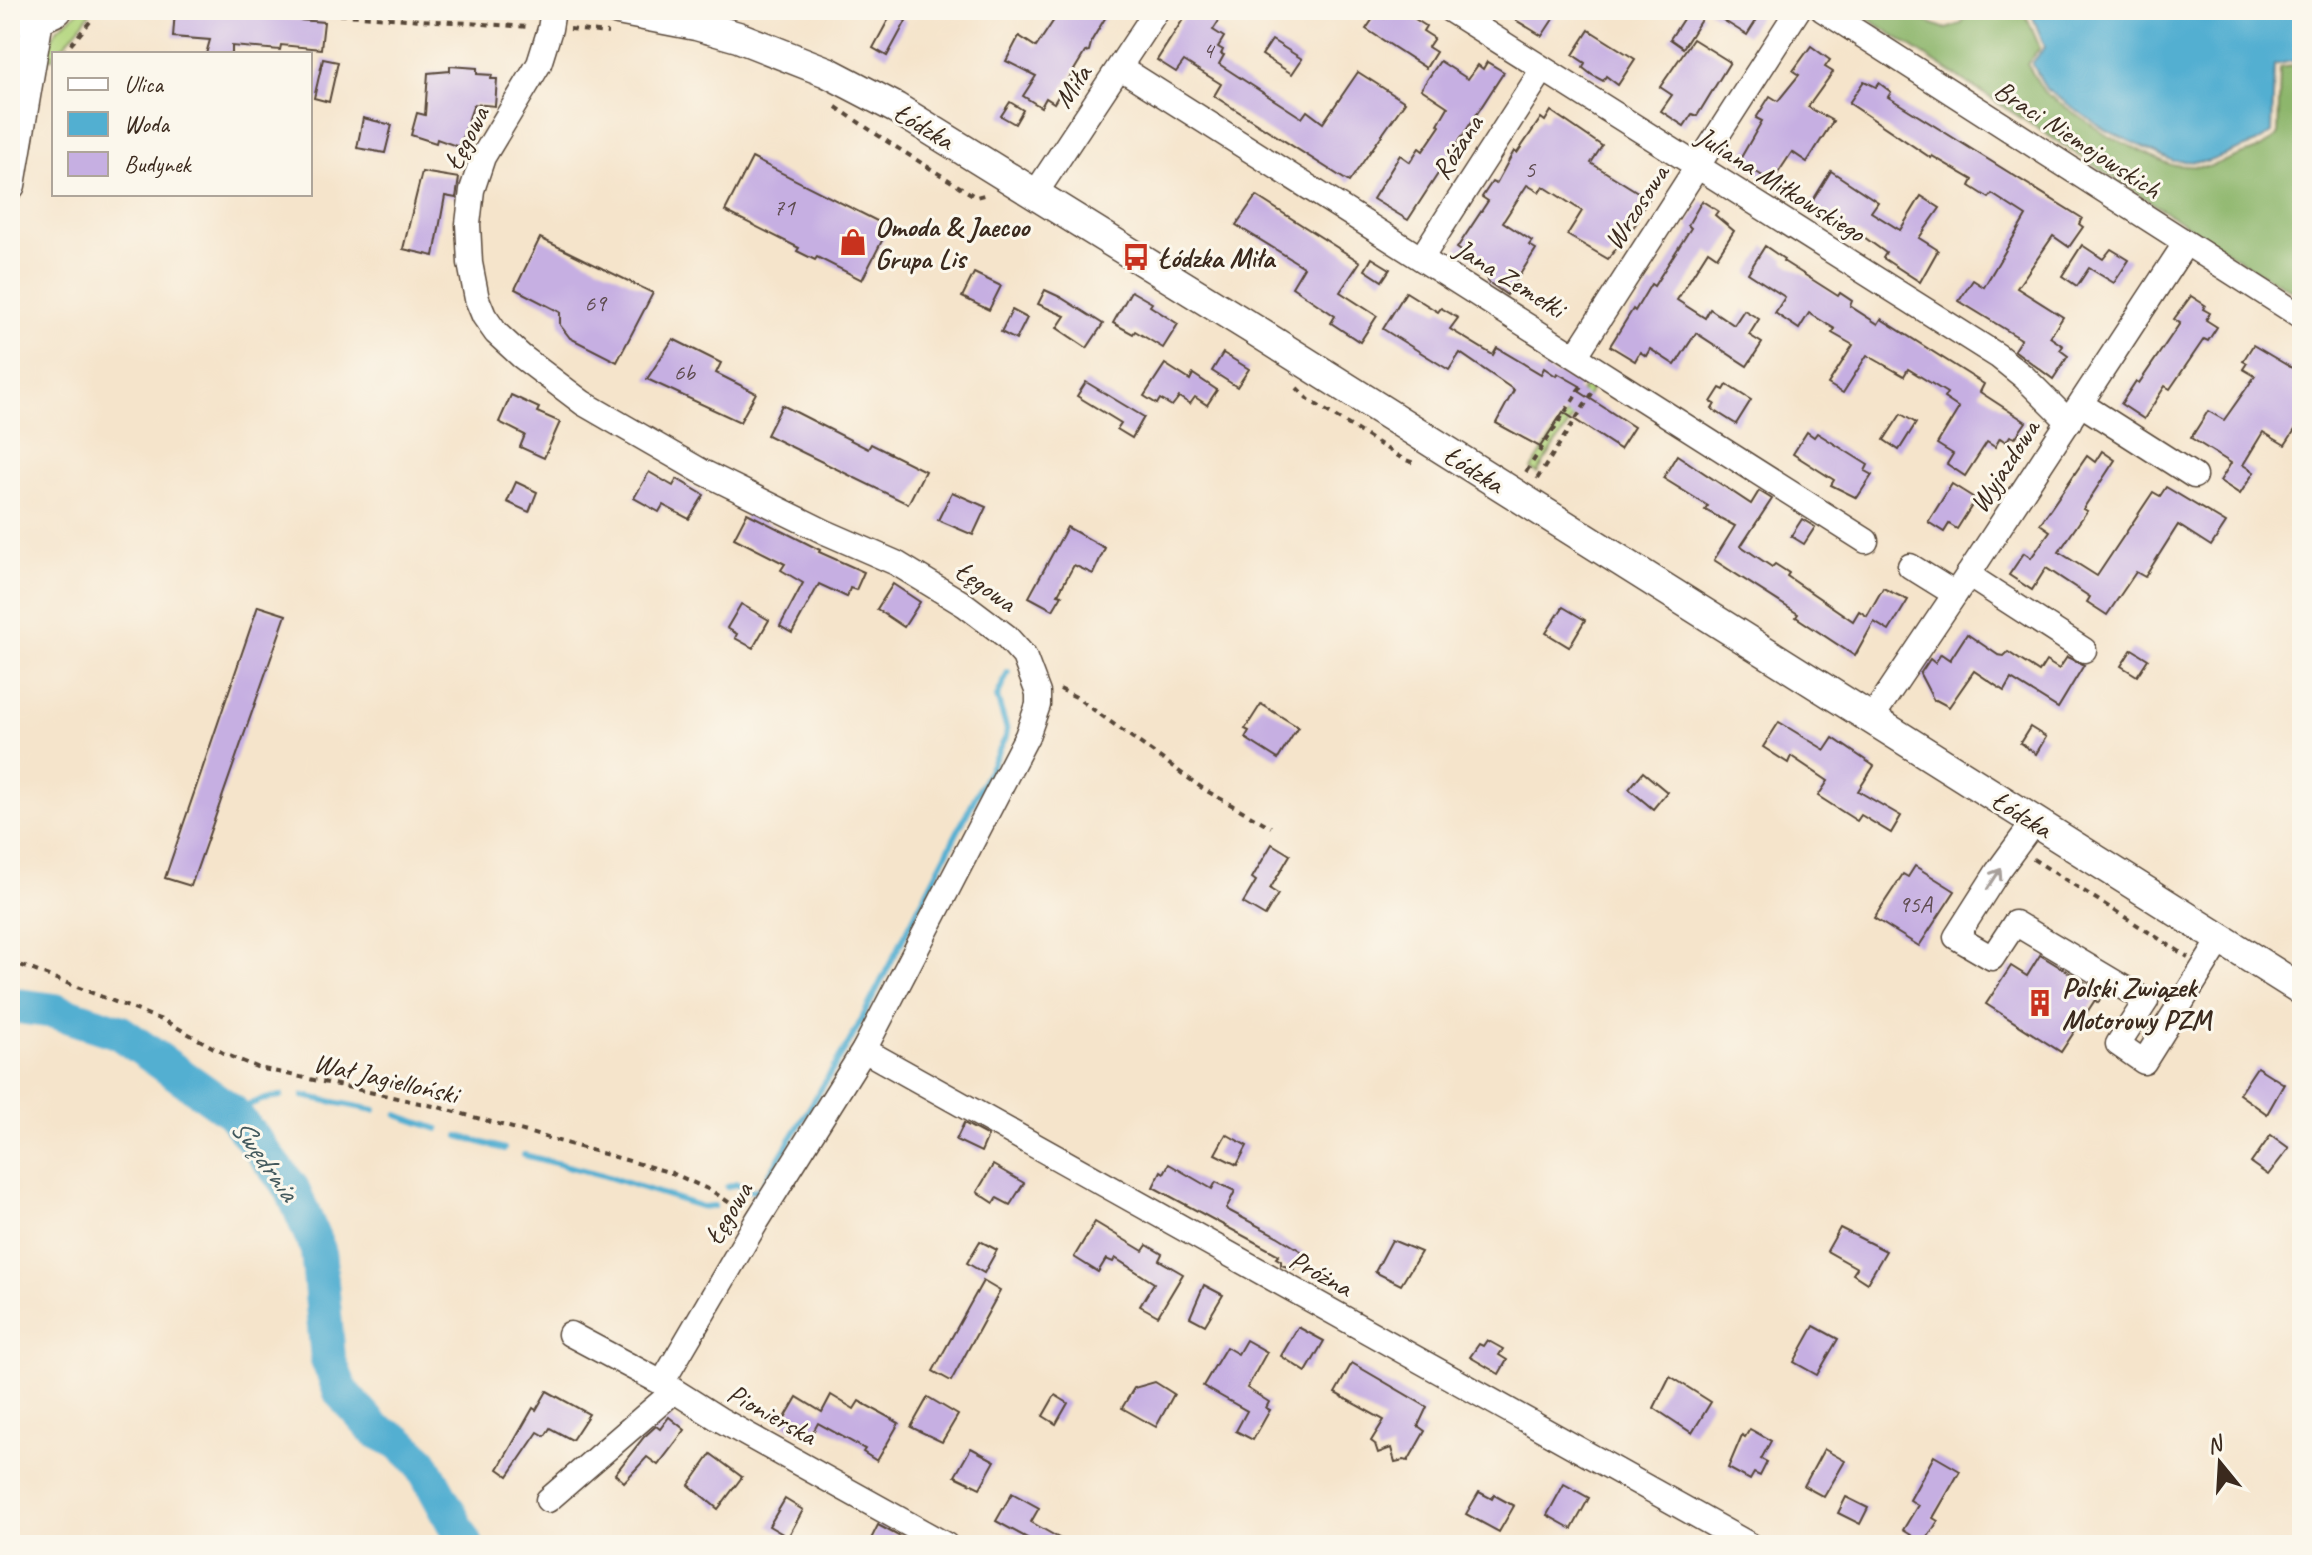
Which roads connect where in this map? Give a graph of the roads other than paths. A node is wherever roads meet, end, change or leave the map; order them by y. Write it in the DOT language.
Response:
graph roads {
  1 [pos="1157,10"];
  2 [pos="1450,10"];
  3 [pos="1798,10"];
  4 [pos="1823,10"];
  5 [pos="35,16"];
  6 [pos="552,19"];
  7 [pos="620,23"];
  8 [pos="1121,68"];
  9 [pos="1543,69"];
  10 [pos="1698,166"];
  11 [pos="10,185"];
  12 [pos="1035,194"];
  13 [pos="2185,244"];
  14 [pos="1422,257"];
  15 [pos="2302,317"];
  16 [pos="1592,365"];
  17 [pos="2075,413"];
  18 [pos="2194,476"];
  19 [pos="1866,541"];
  20 [pos="1910,566"];
  21 [pos="1962,585"];
  22 [pos="2084,650"];
  23 [pos="1871,719"];
  24 [pos="2025,834"];
  25 [pos="2221,939"];
  26 [pos="2302,990"];
  27 [pos="864,1050"];
  28 [pos="570,1334"];
  29 [pos="668,1387"];
  30 [pos="548,1500"];
  31 [pos="946,1545"];
  32 [pos="1750,1545"];
  1 -- 8 [label="street, Miła"];
  2 -- 9 [label="street, Juliana Miłkowskiego"];
  3 -- 10 [label="street, Wrzosowa"];
  4 -- 13 [label="street, Braci Niemojowskich"];
  5 -- 11 [label="main road"];
  6 -- 27 [label="street, Łęgowa"];
  7 -- 12 [label="main road, Łódzka"];
  8 -- 12 [label="street, Miła"];
  8 -- 14 [label="street, Jana Zemełki"];
  9 -- 10 [label="street, Juliana Miłkowskiego"];
  9 -- 14 [label="street, Różana"];
  10 -- 16 [label="street, Wrzosowa"];
  10 -- 17 [label="street, Juliana Miłkowskiego"];
  12 -- 23 [label="main road, Łódzka"];
  13 -- 15 [label="street, Braci Niemojowskich"];
  13 -- 17 [label="street, Wyjazdowa"];
  14 -- 16 [label="street, Jana Zemełki"];
  16 -- 19 [label="street, Jana Zemełki"];
  17 -- 18 [label="street, Juliana Miłkowskiego"];
  17 -- 21 [label="street, Wyjazdowa"];
  20 -- 21 [label="street"];
  21 -- 22 [label="street"];
  21 -- 23 [label="street, Wyjazdowa"];
  23 -- 24 [label="main road, Łódzka"];
  24 -- 25 [label="main road, Łódzka"];
  25 -- 24 [label="street, one-way"];
  25 -- 26 [label="main road, Łódzka"];
  27 -- 29 [label="street, Łęgowa"];
  27 -- 32 [label="street, Próżna"];
  28 -- 29 [label="street, Pionierska"];
  29 -- 30 [label="street, Łęgowa"];
  29 -- 31 [label="street, Pionierska"];
}
